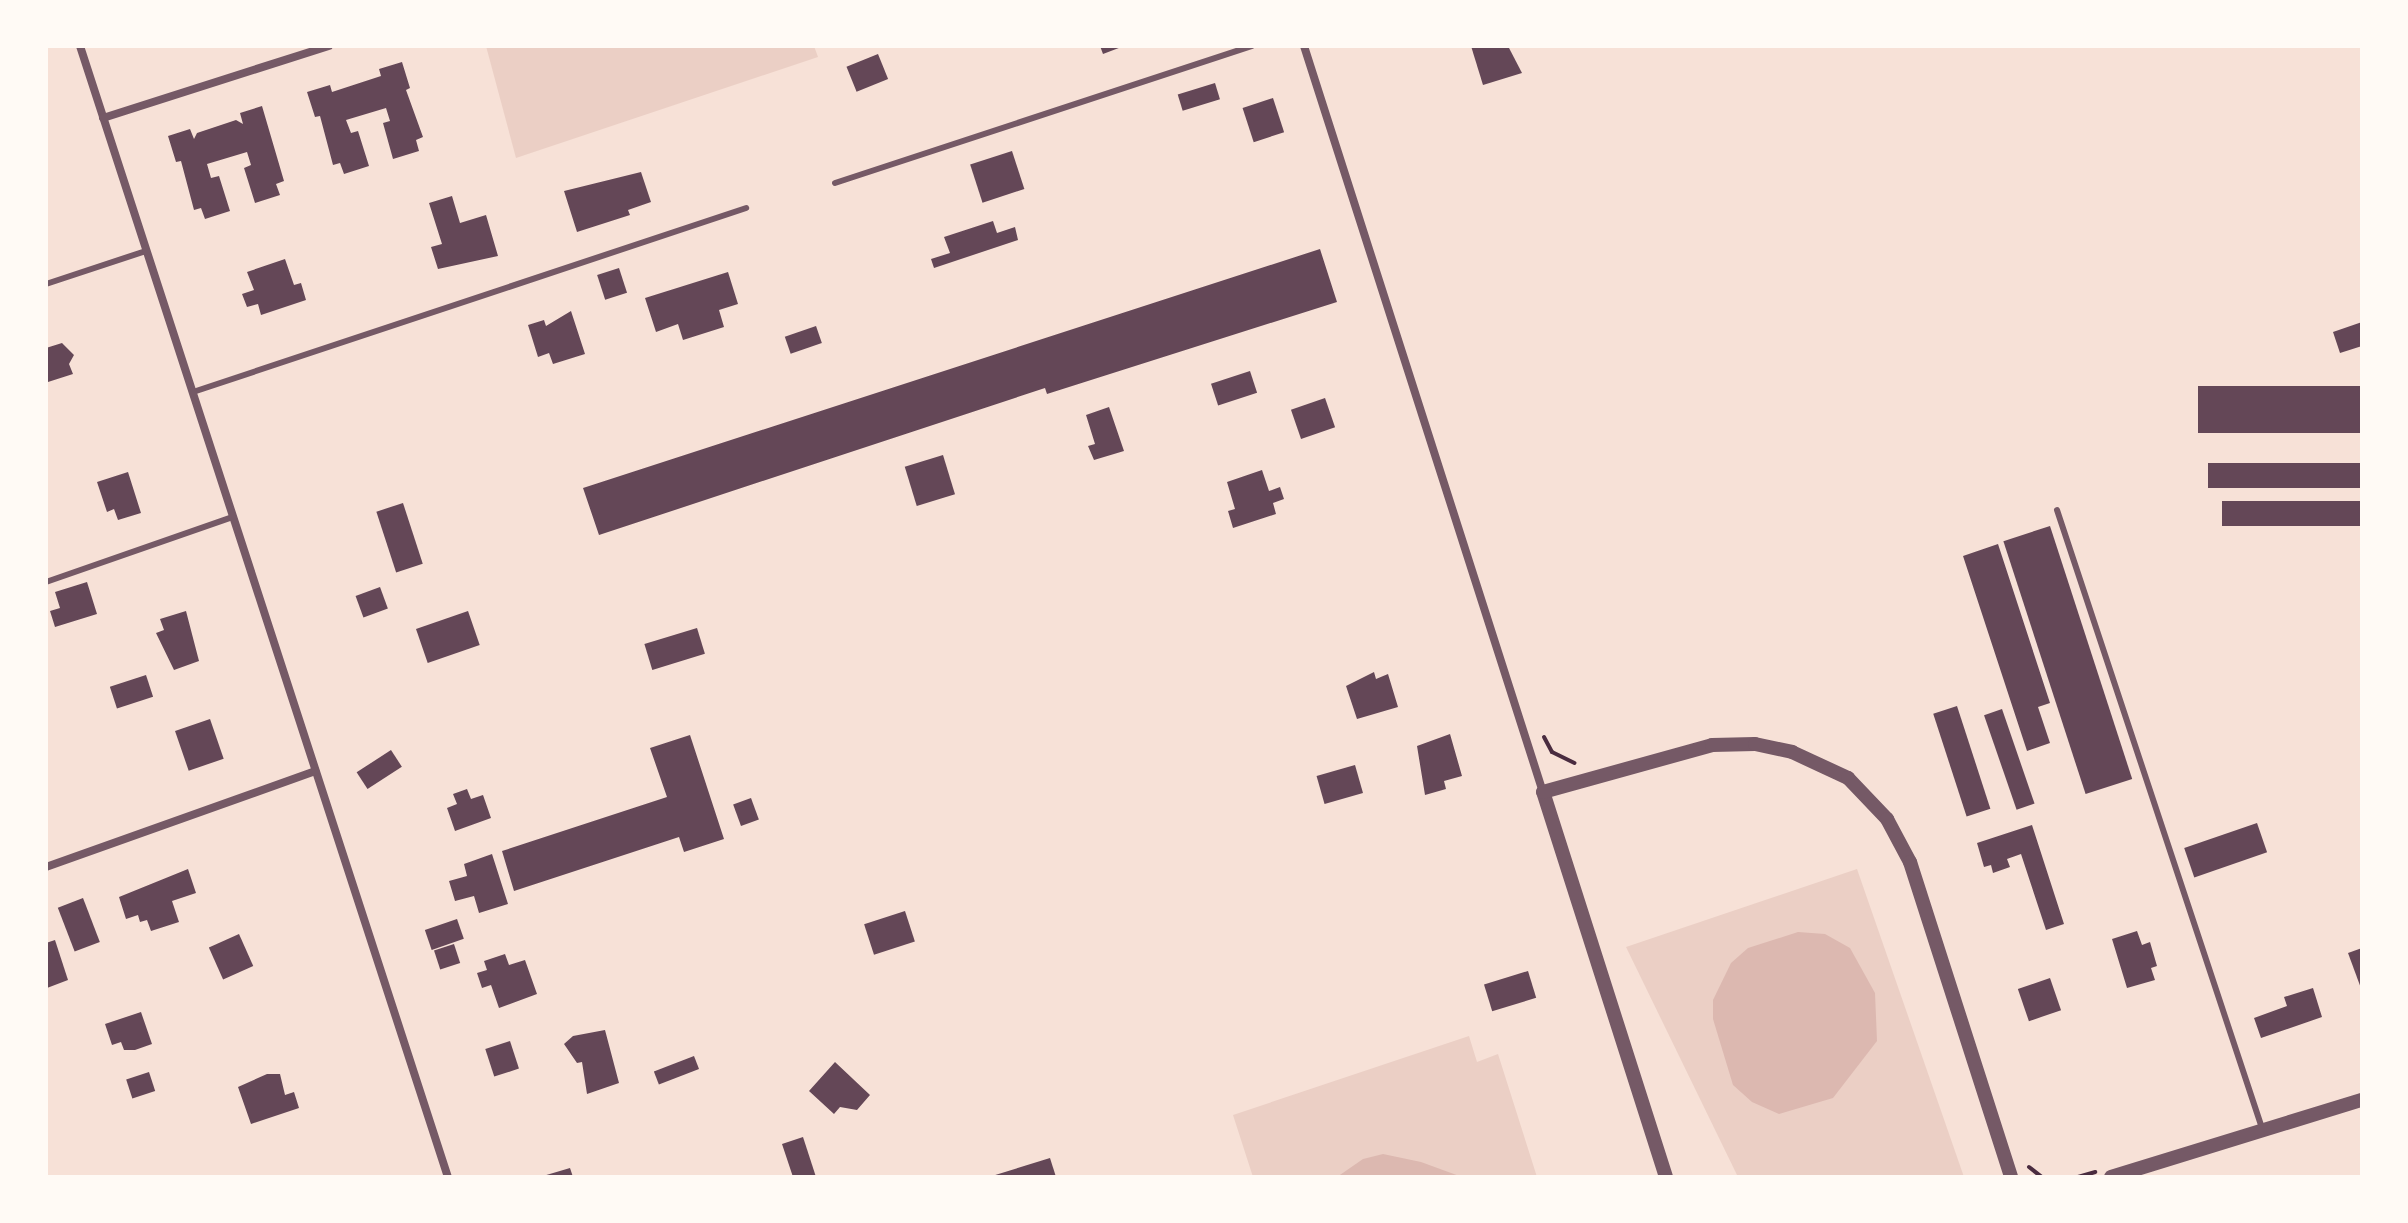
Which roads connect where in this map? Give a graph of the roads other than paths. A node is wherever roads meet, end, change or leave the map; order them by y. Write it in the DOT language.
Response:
graph roads {
  1 [pos="80,46"];
  2 [pos="329,46"];
  3 [pos="1252,46"];
  4 [pos="1304,46"];
  5 [pos="103,118"];
  6 [pos="835,183"];
  7 [pos="746,208"];
  8 [pos="146,251"];
  9 [pos="46,284"];
  10 [pos="193,392"];
  11 [pos="2057,510"];
  12 [pos="233,517"];
  13 [pos="46,582"];
  14 [pos="315,771"];
  15 [pos="1543,792"];
  16 [pos="46,867"];
  17 [pos="2362,1100"];
  18 [pos="2263,1131"];
  19 [pos="448,1177"];
  20 [pos="1666,1177"];
  21 [pos="2011,1177"];
  22 [pos="2111,1177"];
  1 -- 5 [label="street"];
  2 -- 5 [label="street"];
  3 -- 6 [label="lane"];
  4 -- 15 [label="street"];
  5 -- 8 [label="street"];
  7 -- 10 [label="lane"];
  8 -- 9 [label="lane"];
  8 -- 10 [label="street"];
  10 -- 12 [label="street"];
  11 -- 18 [label="lane"];
  12 -- 13 [label="lane"];
  12 -- 14 [label="street"];
  14 -- 16 [label="street"];
  14 -- 19 [label="street"];
  15 -- 20 [label="street"];
  15 -- 21 [label="street"];
  17 -- 18 [label="street"];
  18 -- 22 [label="street"];
}
